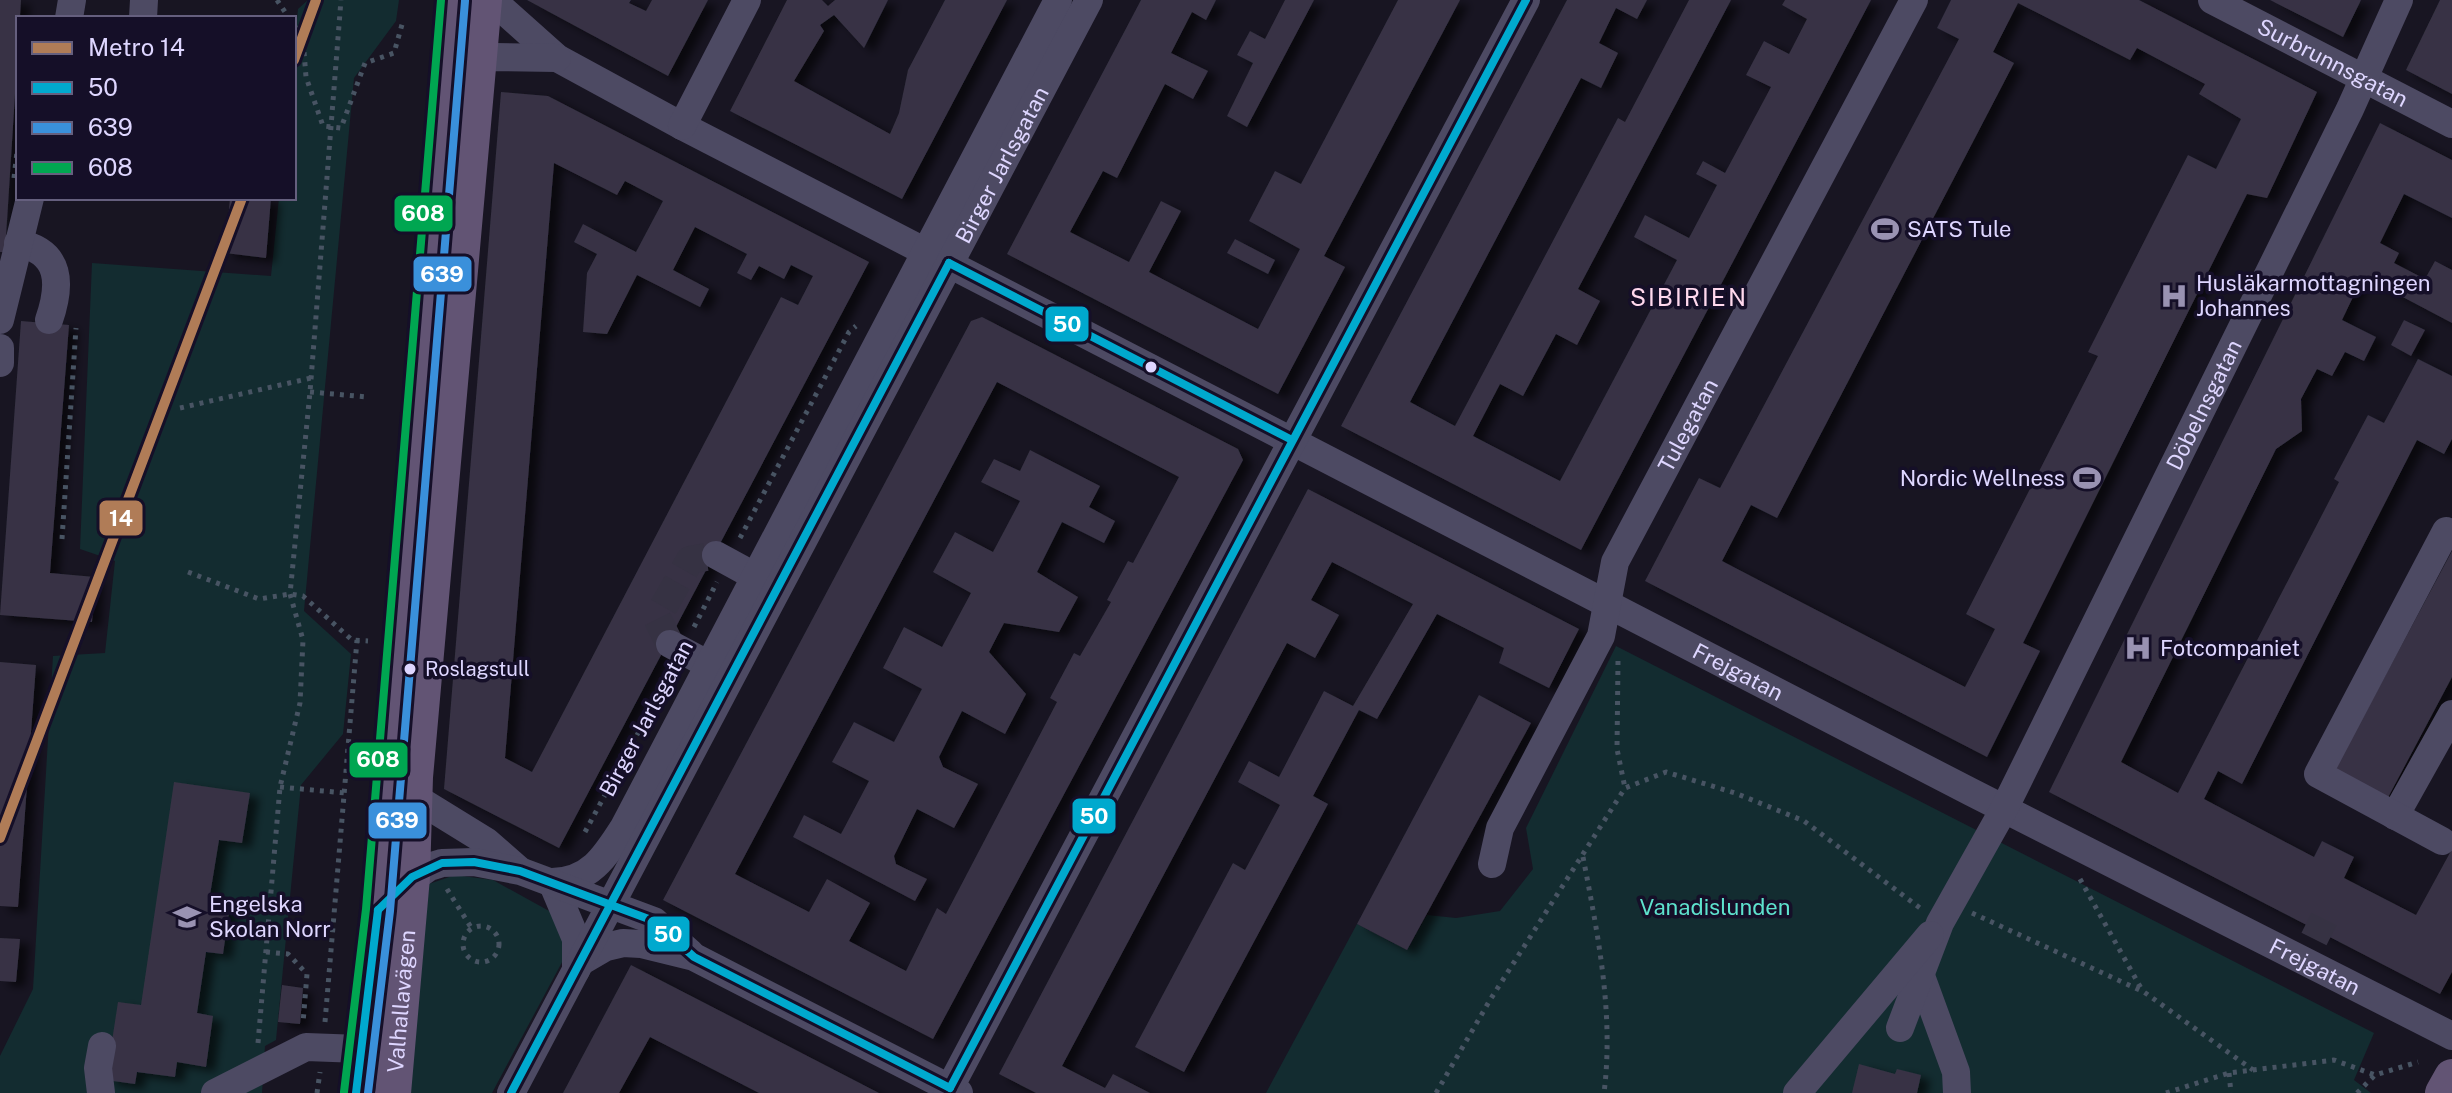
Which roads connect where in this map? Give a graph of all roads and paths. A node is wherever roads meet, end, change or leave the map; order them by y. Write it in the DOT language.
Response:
graph roads {
  1 [pos="341,0"];
  2 [pos="453,0"];
  3 [pos="484,0"];
  4 [pos="492,0"];
  5 [pos="747,0"];
  6 [pos="1058,0"];
  7 [pos="1089,0"];
  8 [pos="1526,0"];
  9 [pos="1914,0"];
  10 [pos="2212,0"];
  11 [pos="2399,0"];
  12 [pos="403,21"];
  13 [pos="296,28"];
  14 [pos="557,58"];
  15 [pos="479,61"];
  16 [pos="2364,78"];
  17 [pos="2452,124"];
  18 [pos="682,126"];
  19 [pos="331,127"];
  20 [pos="29,200"];
  21 [pos="18,243"];
  22 [pos="938,257"];
  23 [pos="867,317"];
  24 [pos="0,320"];
  25 [pos="63,321"];
  26 [pos="0,348"];
  27 [pos="0,363"];
  28 [pos="311,378"];
  29 [pos="310,392"];
  30 [pos="368,397"];
  31 [pos="180,408"];
  32 [pos="1292,440"];
  33 [pos="2446,531"];
  34 [pos="62,539"];
  35 [pos="722,558"];
  36 [pos="188,572"];
  37 [pos="765,582"];
  38 [pos="290,594"];
  39 [pos="1607,603"];
  40 [pos="357,640"];
  41 [pos="368,641"];
  42 [pos="676,648"];
  43 [pos="1618,652"];
  44 [pos="720,670"];
  45 [pos="2452,714"];
  46 [pos="280,787"];
  47 [pos="1625,788"];
  48 [pos="332,791"];
  49 [pos="345,793"];
  50 [pos="414,797"];
  51 [pos="332,799"];
  52 [pos="2004,809"];
  53 [pos="2395,816"];
  54 [pos="2442,841"];
  55 [pos="578,847"];
  56 [pos="1583,856"];
  57 [pos="1492,864"];
  58 [pos="520,871"];
  59 [pos="429,878"];
  60 [pos="2080,879"];
  61 [pos="552,882"];
  62 [pos="612,905"];
  63 [pos="378,910"];
  64 [pos="1946,913"];
  65 [pos="472,929"];
  66 [pos="266,952"];
  67 [pos="694,957"];
  68 [pos="579,966"];
  69 [pos="1921,976"];
  70 [pos="2144,992"];
  71 [pos="1900,1028"];
  72 [pos="298,1033"];
  73 [pos="2452,1036"];
  74 [pos="102,1046"];
  75 [pos="323,1047"];
  76 [pos="360,1049"];
  77 [pos="2418,1062"];
  78 [pos="256,1070"];
  79 [pos="2253,1070"];
  80 [pos="2229,1073"];
  81 [pos="2375,1075"];
  82 [pos="2452,1077"];
  83 [pos="952,1091"];
  84 [pos="101,1093"];
  85 [pos="215,1093"];
  86 [pos="317,1093"];
  87 [pos="356,1093"];
  88 [pos="393,1093"];
  89 [pos="511,1093"];
  90 [pos="1436,1093"];
  91 [pos="1604,1093"];
  92 [pos="1797,1093"];
  93 [pos="1957,1093"];
  94 [pos="2166,1093"];
  95 [pos="2231,1093"];
  96 [pos="2357,1093"];
  97 [pos="2443,1093"];
  1 -- 19 [label="path"];
  2 -- 63 [label="main road, Valhallavägen"];
  3 -- 15 [label="main road, Valhallavägen"];
  4 -- 14 [label="street, Frejgatan"];
  5 -- 18 [label="street"];
  6 -- 22 [label="street, Birger Jarlsgatan"];
  7 -- 22 [label="street, Birger Jarlsgatan"];
  8 -- 32 [label="street"];
  9 -- 39 [label="street, Tulegatan"];
  10 -- 16 [label="street, Surbrunnsgatan"];
  11 -- 16 [label="street, Döbelnsgatan"];
  12 -- 19 [label="path"];
  13 -- 19 [label="path"];
  14 -- 15 [label="street, Frejgatan"];
  14 -- 18 [label="street, Frejgatan"];
  15 -- 50 [label="main road, Valhallavägen"];
  16 -- 17 [label="street, Surbrunnsgatan"];
  16 -- 52 [label="street, Döbelnsgatan"];
  18 -- 22 [label="street, Frejgatan"];
  19 -- 28 [label="path"];
  20 -- 21 [label="street"];
  21 -- 24 [label="street"];
  21 -- 25 [label="street"];
  22 -- 32 [label="street, Frejgatan"];
  22 -- 37 [label="street, Birger Jarlsgatan"];
  23 -- 35 [label="path, Birger Jarlsgatan"];
  25 -- 34 [label="path"];
  26 -- 27 [label="street"];
  28 -- 29 [label="path"];
  28 -- 31 [label="path"];
  29 -- 30 [label="path"];
  29 -- 38 [label="path"];
  32 -- 39 [label="street, Frejgatan"];
  32 -- 83 [label="street"];
  33 -- 53 [label="street"];
  35 -- 37 [label="street"];
  35 -- 42 [label="path, Birger Jarlsgatan"];
  36 -- 38 [label="path"];
  37 -- 44 [label="street, Birger Jarlsgatan"];
  38 -- 40 [label="path"];
  38 -- 46 [label="path"];
  39 -- 52 [label="street, Frejgatan"];
  39 -- 57 [label="street, Tulegatan"];
  40 -- 41 [label="path"];
  40 -- 49 [label="path"];
  42 -- 44 [label="street"];
  42 -- 55 [label="path, Birger Jarlsgatan"];
  43 -- 47 [label="path"];
  44 -- 61 [label="street, Birger Jarlsgatan"];
  44 -- 62 [label="street, Birger Jarlsgatan"];
  45 -- 53 [label="street"];
  46 -- 48 [label="path"];
  46 -- 66 [label="path"];
  47 -- 56 [label="path"];
  47 -- 64 [label="path"];
  48 -- 49 [label="path"];
  48 -- 51 [label="path"];
  49 -- 75 [label="path"];
  50 -- 58 [label="street"];
  50 -- 59 [label="main road, Valhallavägen"];
  52 -- 64 [label="street, Döbelnsgatan"];
  52 -- 73 [label="street, Frejgatan"];
  53 -- 54 [label="street"];
  56 -- 90 [label="path"];
  56 -- 91 [label="path"];
  58 -- 59 [label="street"];
  58 -- 61 [label="street"];
  59 -- 63 [label="street"];
  59 -- 65 [label="path"];
  59 -- 88 [label="main road, Valhallavägen"];
  60 -- 70 [label="path"];
  61 -- 62 [label="street"];
  61 -- 68 [label="street"];
  62 -- 67 [label="street"];
  62 -- 68 [label="street, Birger Jarlsgatan"];
  63 -- 76 [label="main road, Valhallavägen"];
  64 -- 69 [label="street"];
  64 -- 70 [label="path"];
  64 -- 92 [label="street"];
  65 -- 65 [label="path"];
  66 -- 72 [label="path"];
  66 -- 78 [label="path"];
  67 -- 68 [label="street"];
  67 -- 83 [label="street"];
  68 -- 89 [label="street, Birger Jarlsgatan"];
  69 -- 71 [label="street"];
  69 -- 93 [label="street"];
  70 -- 79 [label="path"];
  74 -- 84 [label="street"];
  75 -- 76 [label="street"];
  75 -- 78 [label="street"];
  75 -- 86 [label="path"];
  76 -- 87 [label="main road, Valhallavägen"];
  77 -- 81 [label="path"];
  78 -- 85 [label="street"];
  79 -- 80 [label="path"];
  79 -- 81 [label="path"];
  80 -- 94 [label="path"];
  80 -- 95 [label="path"];
  81 -- 96 [label="path"];
  82 -- 97 [label="main road"];
}
